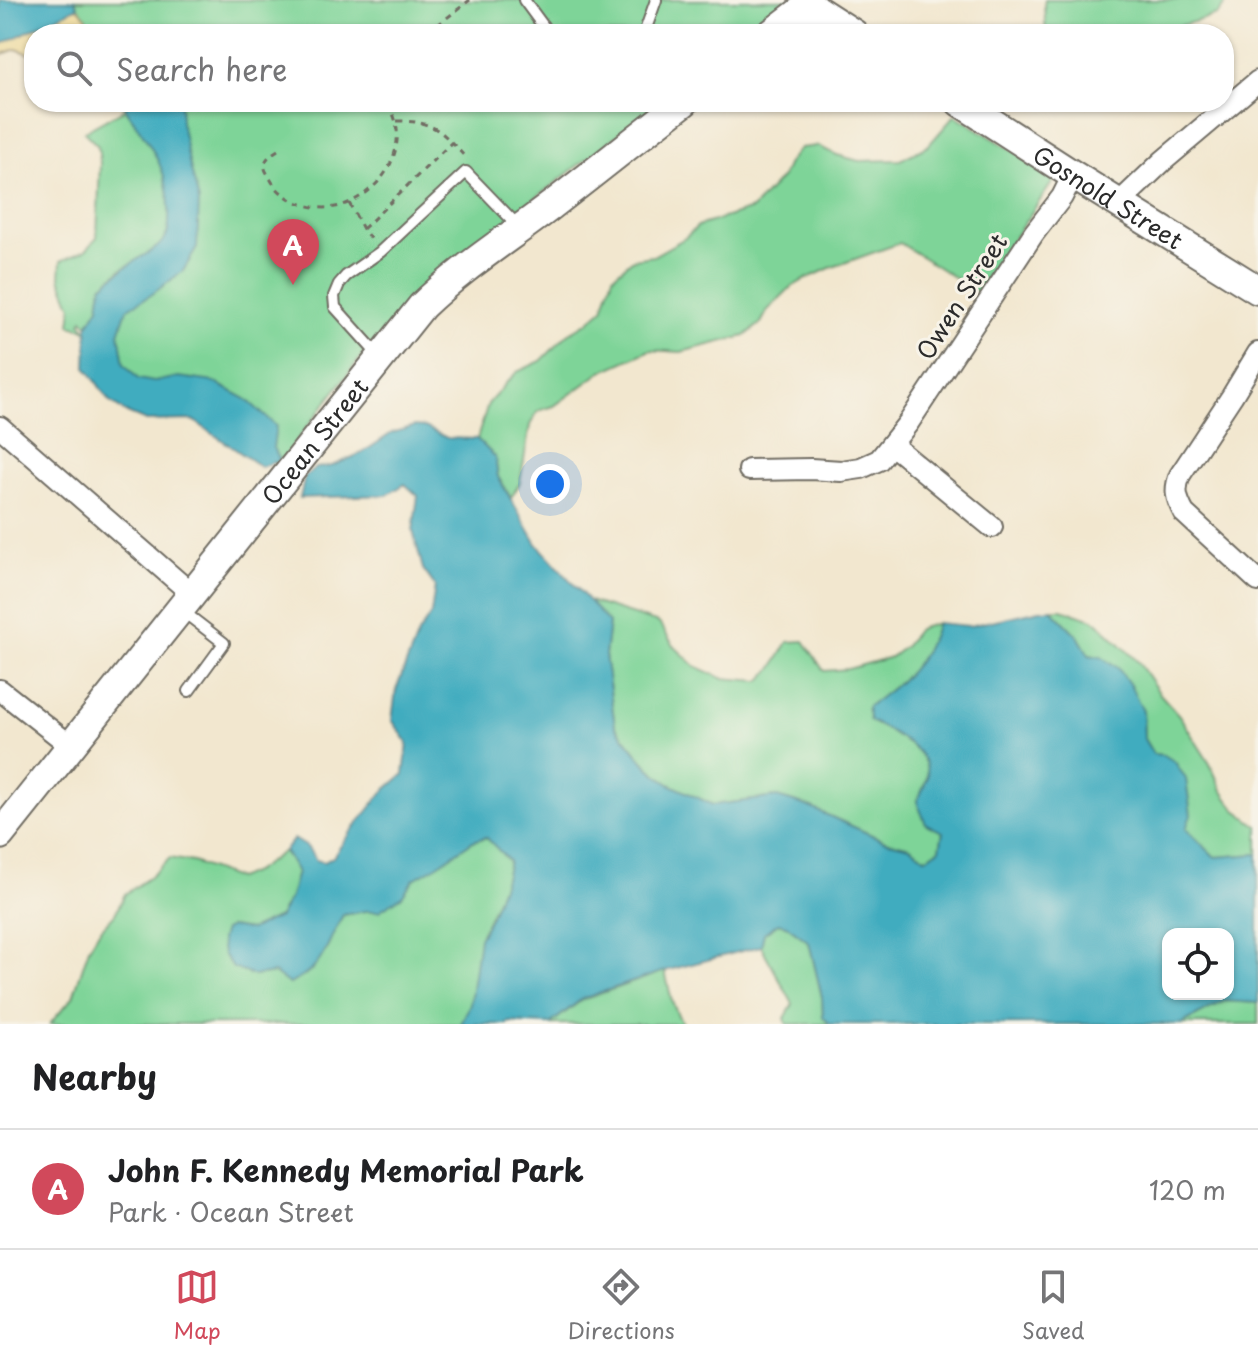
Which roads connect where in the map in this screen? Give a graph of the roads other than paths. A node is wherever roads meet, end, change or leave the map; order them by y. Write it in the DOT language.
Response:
graph roads {
  1 [pos="524,0"];
  2 [pos="656,0"];
  3 [pos="811,2"];
  4 [pos="542,24"];
  5 [pos="648,24"];
  6 [pos="784,24"];
  7 [pos="841,24"];
  8 [pos="1258,81"];
  9 [pos="1234,101"];
  10 [pos="671,112"];
  11 [pos="975,112"];
  12 [pos="1221,112"];
  13 [pos="1073,175"];
  14 [pos="1119,203"];
  15 [pos="520,228"];
  16 [pos="1258,290"];
  17 [pos="1258,353"];
  18 [pos="380,357"];
  19 [pos="0,427"];
  20 [pos="892,445"];
  21 [pos="749,470"];
  22 [pos="992,527"];
  23 [pos="1258,581"];
  24 [pos="186,602"];
  25 [pos="0,690"];
  26 [pos="189,691"];
  27 [pos="71,746"];
  28 [pos="0,835"];
  1 -- 4 [label="lane"];
  2 -- 5 [label="lane"];
  3 -- 6 [label="main road"];
  3 -- 7 [label="main road"];
  8 -- 9 [label="street"];
  10 -- 15 [label="main road, Ocean Street"];
  11 -- 13 [label="main road, Gosnold Street"];
  12 -- 14 [label="street"];
  13 -- 14 [label="main road, Gosnold Street"];
  13 -- 20 [label="street, Owen Street"];
  14 -- 16 [label="main road, Gosnold Street"];
  15 -- 18 [label="main road, Ocean Street"];
  15 -- 18 [label="lane"];
  17 -- 23 [label="street"];
  18 -- 24 [label="main road, Ocean Street"];
  19 -- 24 [label="street"];
  20 -- 21 [label="street, Owen Street"];
  20 -- 22 [label="street"];
  24 -- 26 [label="lane"];
  24 -- 27 [label="main road, Ocean Street"];
  25 -- 27 [label="street"];
  27 -- 28 [label="main road, Ocean Street"];
}
